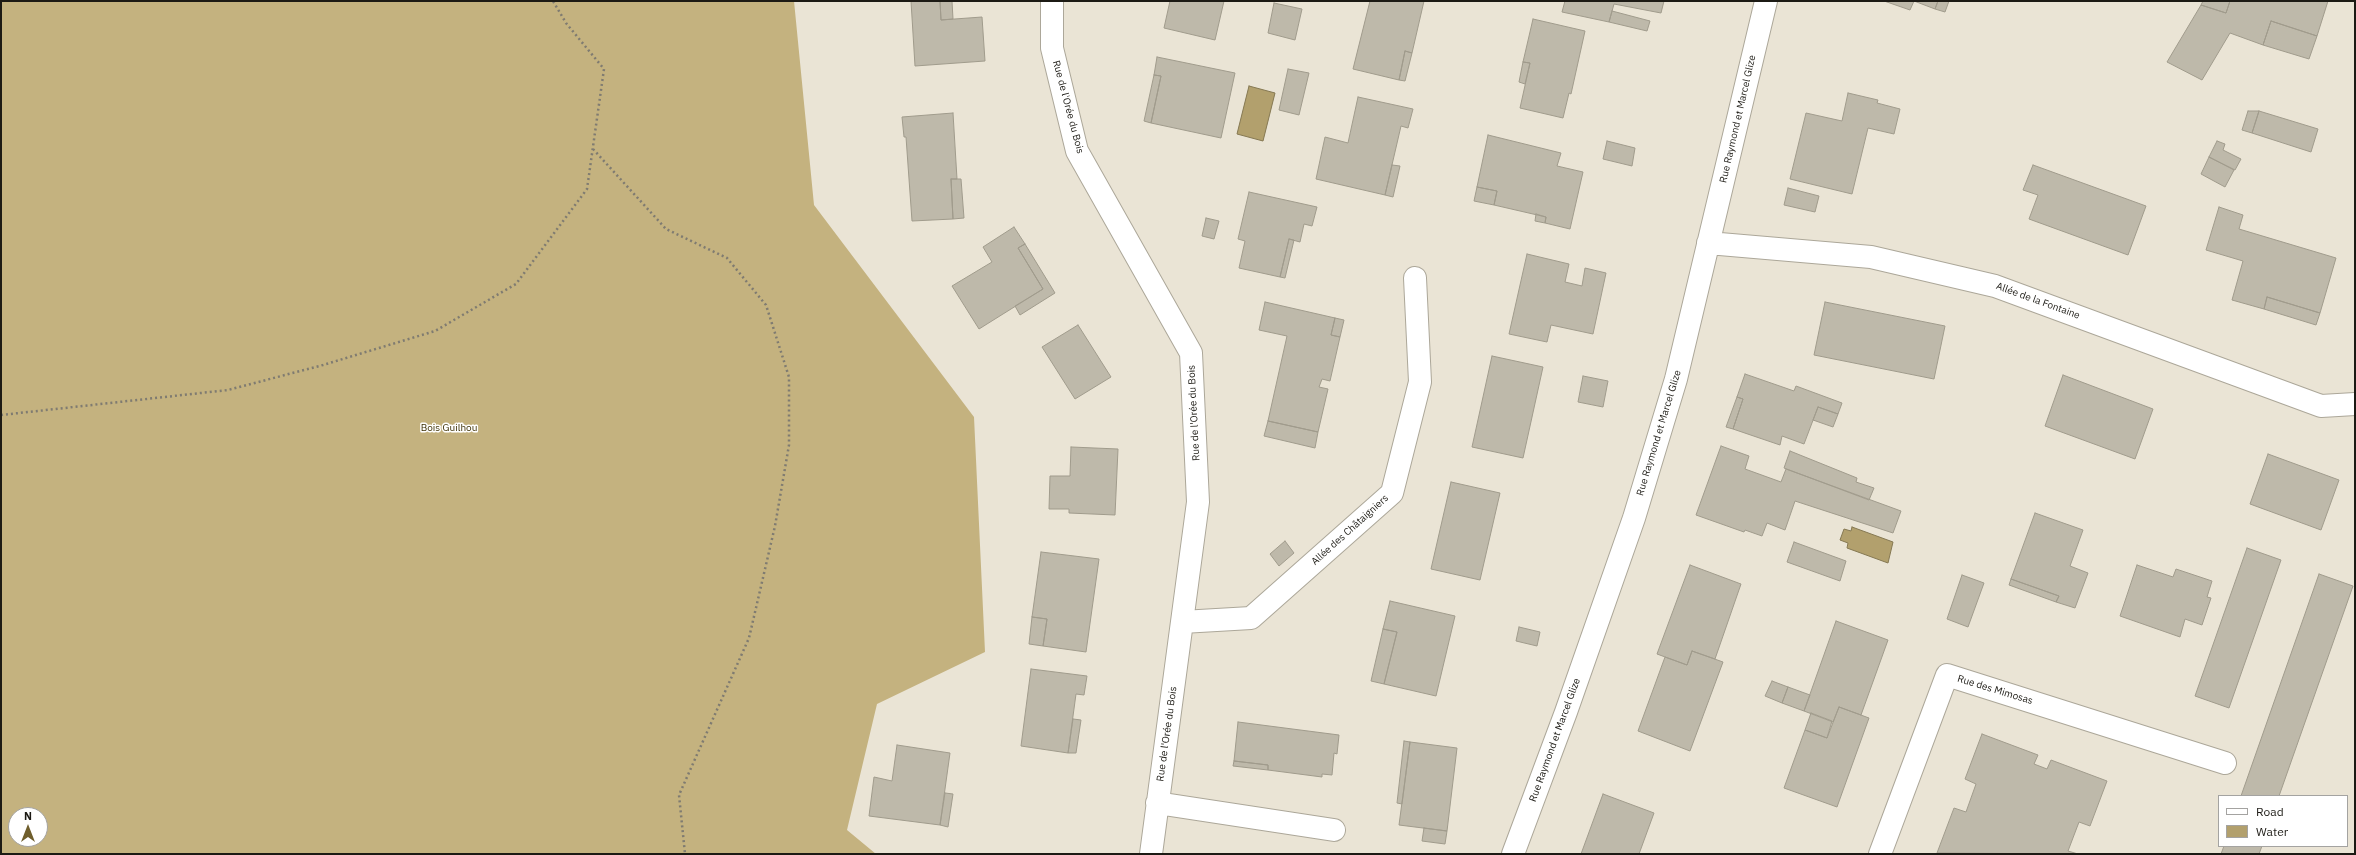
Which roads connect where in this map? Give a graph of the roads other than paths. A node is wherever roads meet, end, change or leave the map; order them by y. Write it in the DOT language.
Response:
graph roads {
  1 [pos="1052,1"];
  2 [pos="1766,1"];
  3 [pos="1708,243"];
  4 [pos="1416,278"];
  5 [pos="2355,404"];
  6 [pos="1182,622"];
  7 [pos="2225,762"];
  8 [pos="1157,803"];
  9 [pos="1334,830"];
  10 [pos="1151,854"];
  11 [pos="1513,854"];
  12 [pos="1880,854"];
  1 -- 6 [label="street, Rue de l'Orée du Bois"];
  2 -- 3 [label="street, Rue Raymond et Marcel Glize"];
  3 -- 5 [label="street, Allée de la Fontaine"];
  3 -- 11 [label="street, Rue Raymond et Marcel Glize"];
  4 -- 6 [label="street, Allée des Châtaigniers"];
  6 -- 8 [label="street, Rue de l'Orée du Bois"];
  7 -- 12 [label="street, Rue des Mimosas"];
  8 -- 9 [label="street"];
  8 -- 10 [label="street, Rue de l'Orée du Bois"];
}
